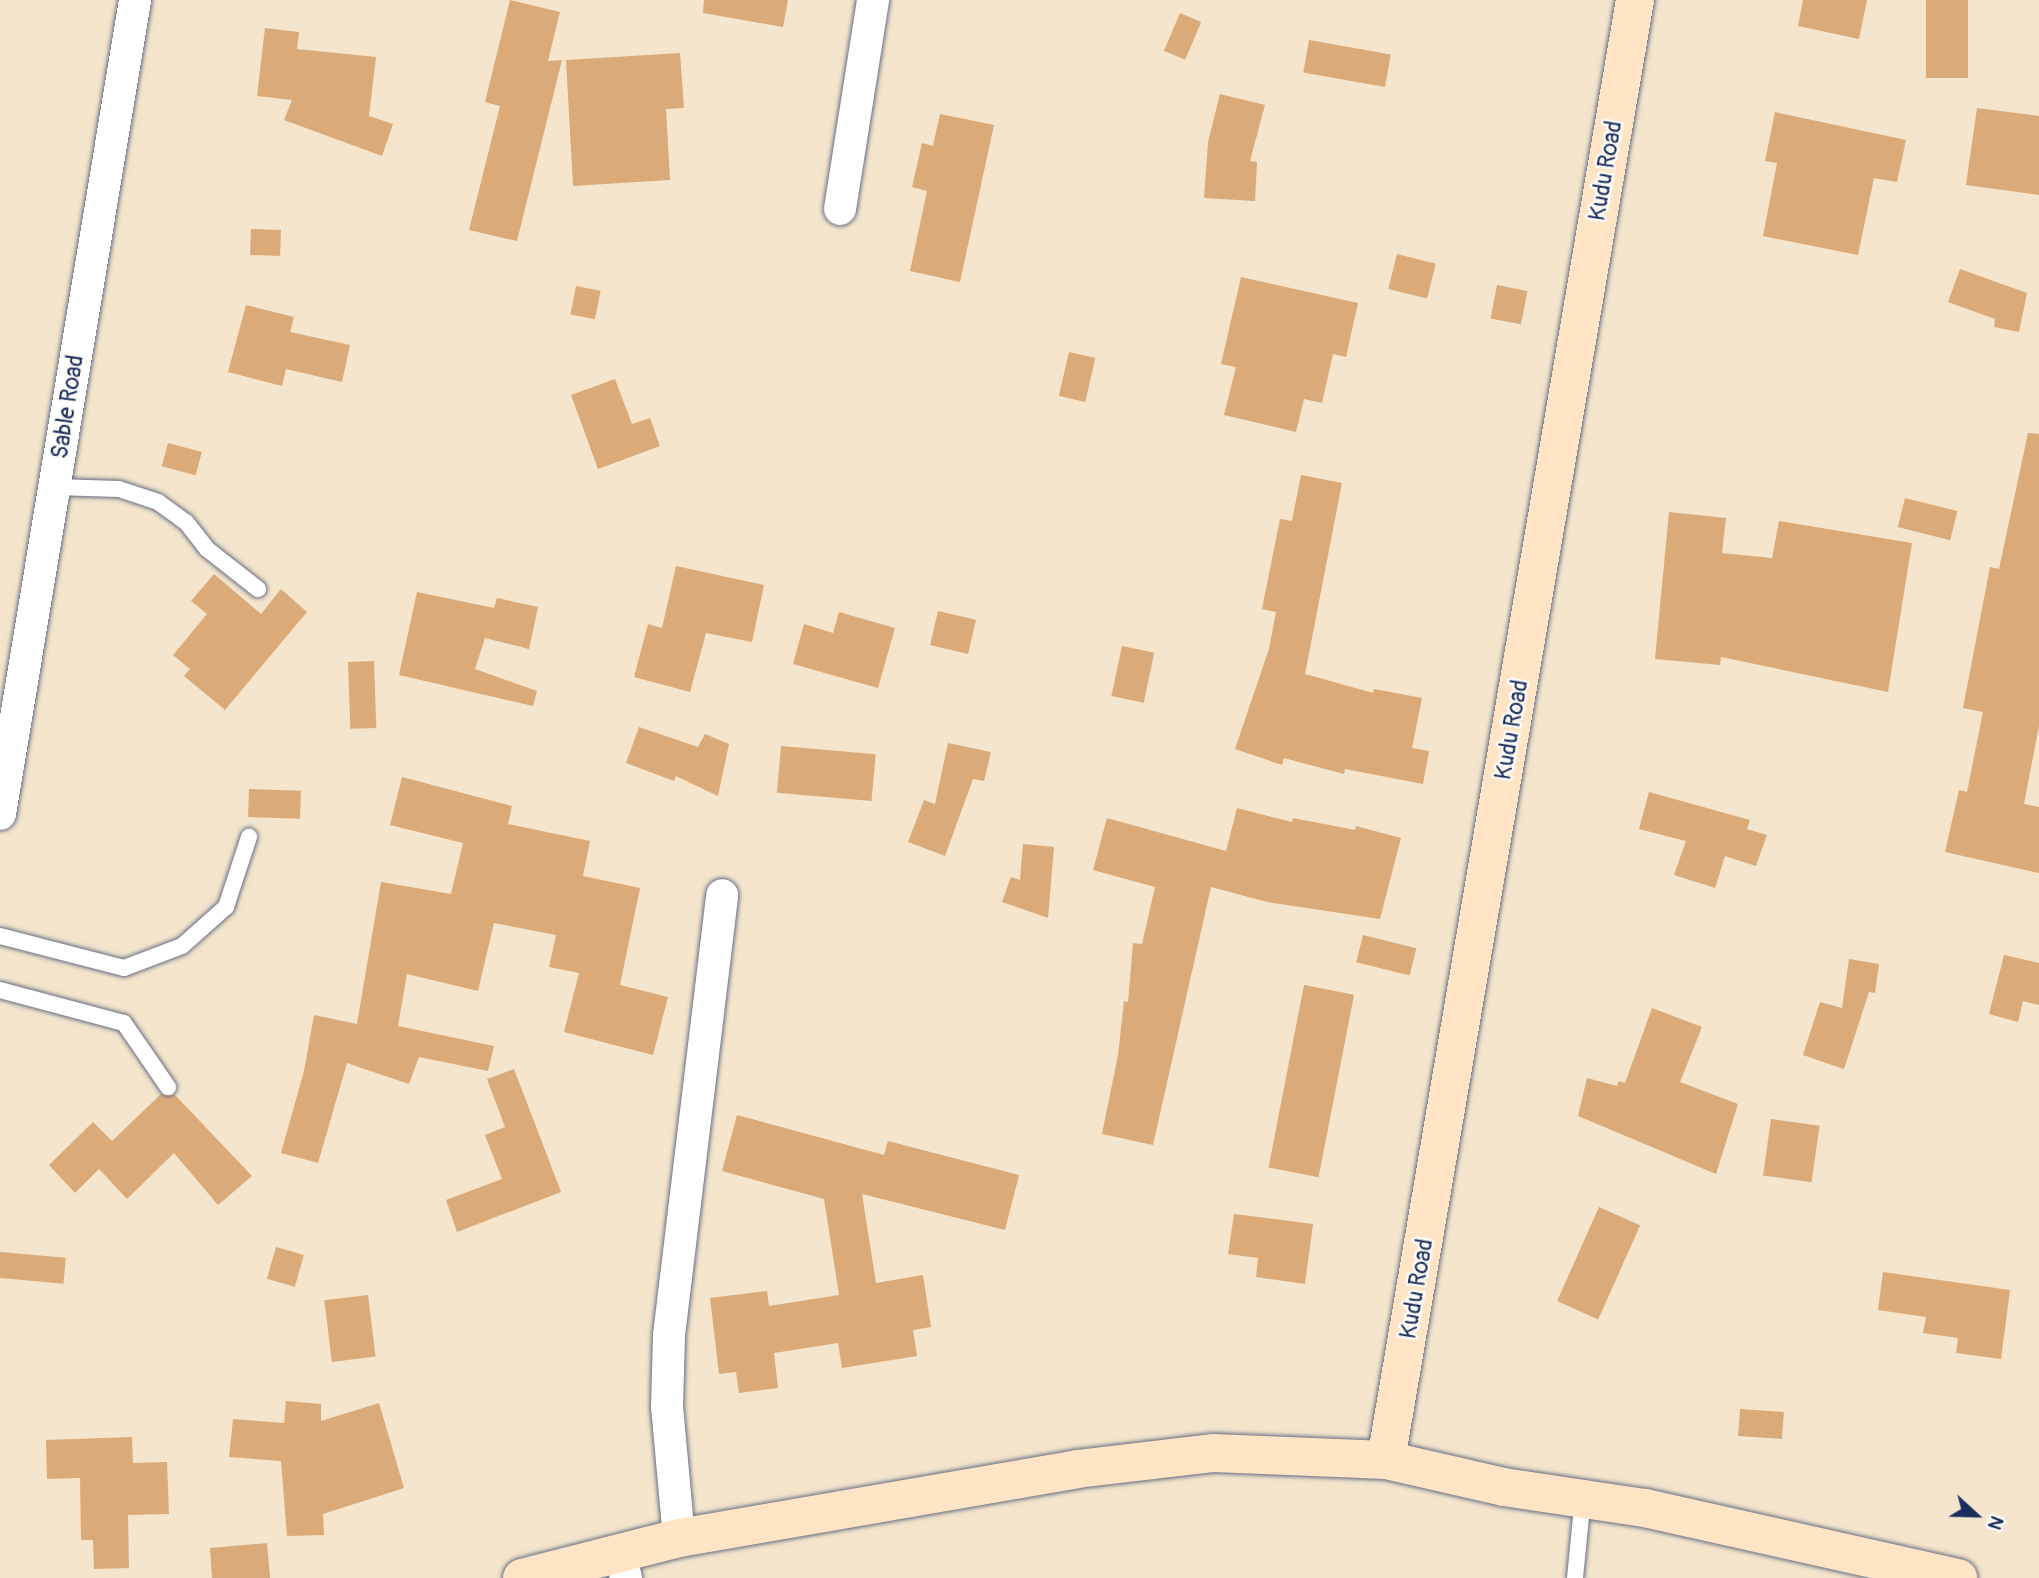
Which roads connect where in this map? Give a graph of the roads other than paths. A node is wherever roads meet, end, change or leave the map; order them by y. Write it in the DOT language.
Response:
graph roads {
  1 [pos="135,0"];
  2 [pos="873,0"];
  3 [pos="1635,0"];
  4 [pos="840,209"];
  5 [pos="55,487"];
  6 [pos="258,589"];
  7 [pos="0,814"];
  8 [pos="248,837"];
  9 [pos="722,895"];
  10 [pos="0,936"];
  11 [pos="0,990"];
  12 [pos="168,1087"];
  13 [pos="1386,1460"];
  14 [pos="1583,1497"];
  15 [pos="679,1538"];
  16 [pos="623,1565"];
  17 [pos="522,1578"];
  18 [pos="1575,1578"];
  19 [pos="1958,1578"];
  1 -- 5 [label="street, Sable Road"];
  2 -- 4 [label="street"];
  3 -- 13 [label="street, Kudu Road"];
  5 -- 6 [label="lane"];
  5 -- 7 [label="street, Sable Road"];
  8 -- 10 [label="lane"];
  9 -- 15 [label="street"];
  11 -- 12 [label="lane"];
  13 -- 14 [label="street"];
  13 -- 15 [label="street"];
  14 -- 18 [label="lane"];
  14 -- 19 [label="street"];
  15 -- 16 [label="street"];
  16 -- 17 [label="street"];
}
